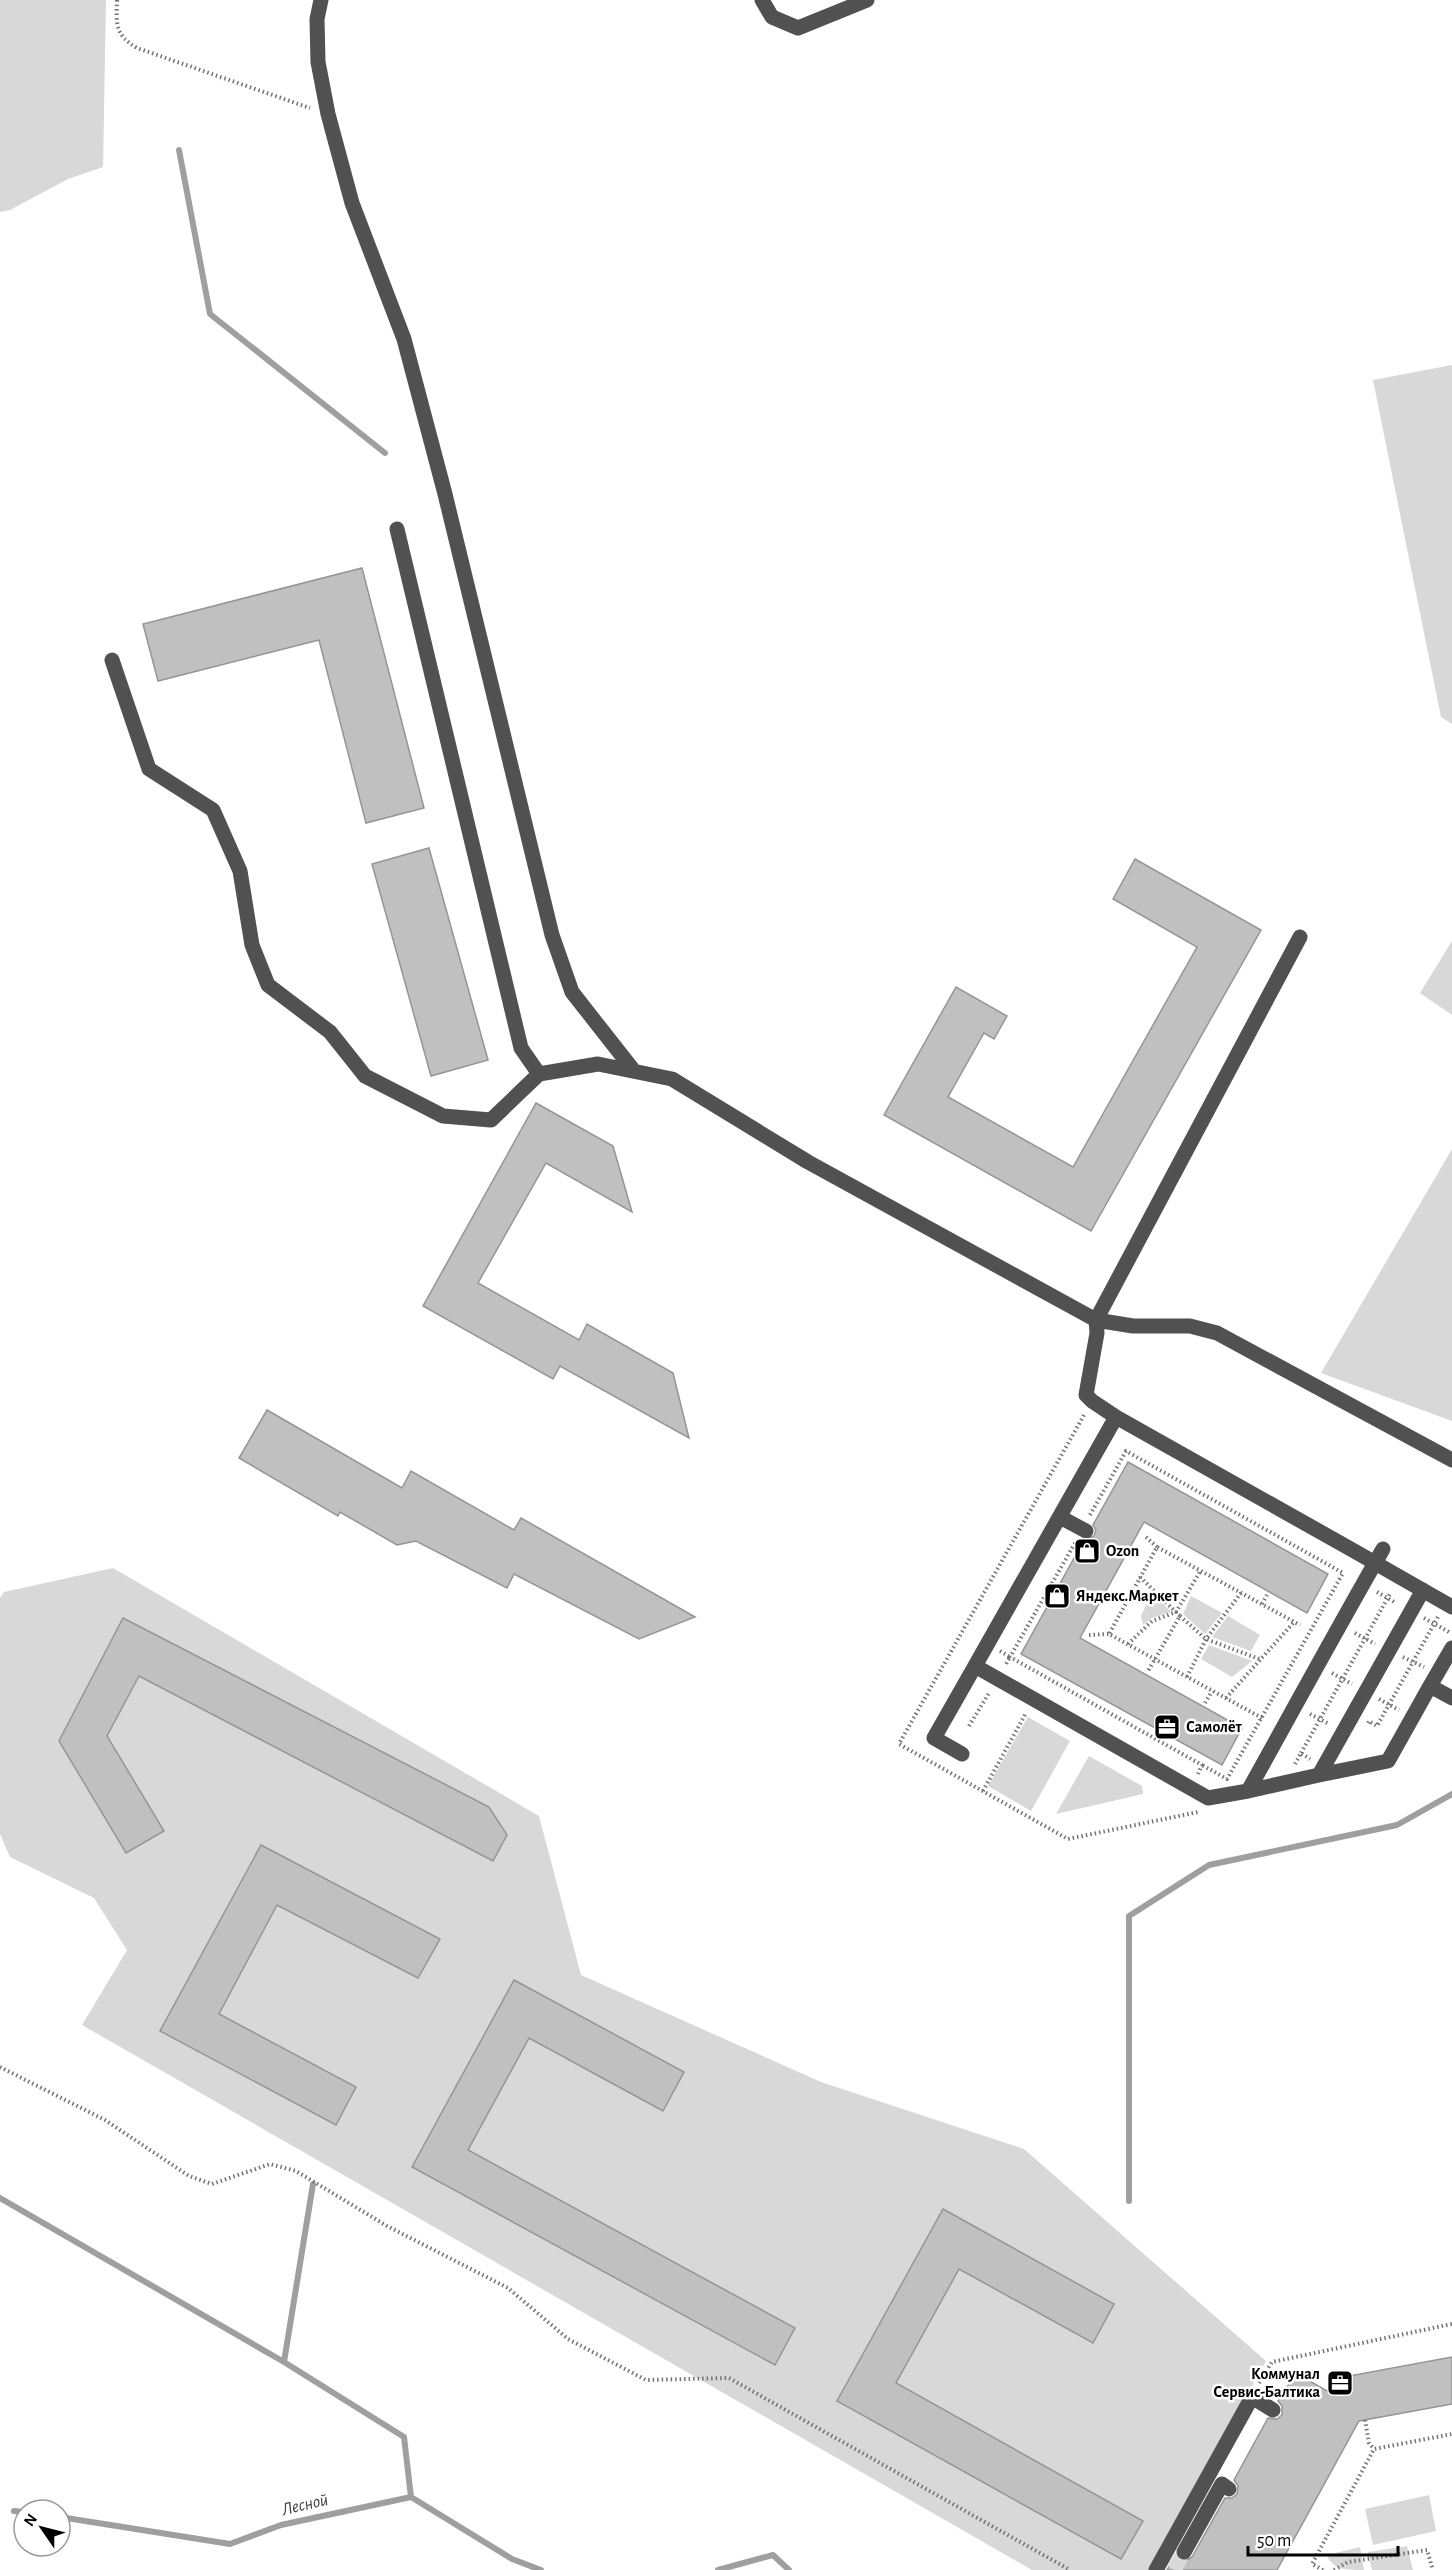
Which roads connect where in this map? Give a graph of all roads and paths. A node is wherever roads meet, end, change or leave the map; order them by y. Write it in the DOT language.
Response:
graph roads {
  1 [pos="117,0"];
  2 [pos="321,0"];
  3 [pos="762,0"];
  4 [pos="867,0"];
  5 [pos="328,114"];
  6 [pos="397,529"];
  7 [pos="112,660"];
  8 [pos="1300,937"];
  9 [pos="634,1071"];
  10 [pos="539,1074"];
  11 [pos="1096,1320"];
  12 [pos="1092,1401"];
  13 [pos="1116,1417"];
  14 [pos="1452,1460"];
  15 [pos="1060,1516"];
  16 [pos="1084,1530"];
  17 [pos="1146,1537"];
  18 [pos="1157,1546"];
  19 [pos="1380,1556"];
  20 [pos="1201,1570"];
  21 [pos="1140,1577"];
  22 [pos="1400,1577"];
  23 [pos="1423,1590"];
  24 [pos="1241,1593"];
  25 [pos="1267,1595"];
  26 [pos="1262,1604"];
  27 [pos="1452,1607"];
  28 [pos="1178,1614"];
  29 [pos="1294,1622"];
  30 [pos="1300,1625"];
  31 [pos="1109,1634"];
  32 [pos="1089,1635"];
  33 [pos="1206,1639"];
  34 [pos="1128,1644"];
  35 [pos="1452,1648"];
  36 [pos="1154,1659"];
  37 [pos="1262,1660"];
  38 [pos="975,1666"];
  39 [pos="1148,1671"];
  40 [pos="1187,1677"];
  41 [pos="998,1679"];
  42 [pos="1430,1686"];
  43 [pos="1212,1690"];
  44 [pos="1226,1698"];
  45 [pos="1452,1698"];
  46 [pos="1034,1700"];
  47 [pos="1205,1703"];
  48 [pos="1251,1712"];
  49 [pos="969,1726"];
  50 [pos="1301,1753"];
  51 [pos="962,1754"];
  52 [pos="1203,1765"];
  53 [pos="1319,1775"];
  54 [pos="1190,1788"];
  55 [pos="983,1791"];
  56 [pos="1248,1791"];
  57 [pos="1205,1811"];
  58 [pos="0,2067"];
  59 [pos="1452,2324"];
  60 [pos="1252,2397"];
  61 [pos="1273,2410"];
  62 [pos="1365,2420"];
  63 [pos="1452,2434"];
  64 [pos="1374,2450"];
  65 [pos="1229,2489"];
  66 [pos="1184,2552"];
  67 [pos="1070,2570"];
  68 [pos="1156,2570"];
  69 [pos="1323,2570"];
  70 [pos="1334,2570"];
  71 [pos="1433,2570"];
  1 -- 5 [label="path"];
  2 -- 5 [label="lane"];
  3 -- 4 [label="lane"];
  5 -- 9 [label="lane"];
  6 -- 10 [label="lane"];
  7 -- 10 [label="lane"];
  8 -- 11 [label="lane"];
  9 -- 10 [label="lane"];
  9 -- 11 [label="lane"];
  11 -- 12 [label="lane"];
  11 -- 14 [label="lane"];
  12 -- 13 [label="lane"];
  12 -- 55 [label="path"];
  13 -- 15 [label="lane"];
  13 -- 19 [label="lane"];
  15 -- 16 [label="lane"];
  15 -- 38 [label="lane"];
  16 -- 52 [label="path"];
  16 -- 52 [label="path"];
  17 -- 18 [label="path"];
  18 -- 20 [label="path"];
  18 -- 21 [label="path"];
  19 -- 22 [label="lane"];
  19 -- 56 [label="lane"];
  20 -- 24 [label="path"];
  20 -- 28 [label="path"];
  21 -- 28 [label="path"];
  21 -- 31 [label="path"];
  22 -- 23 [label="lane"];
  22 -- 50 [label="path"];
  23 -- 27 [label="lane"];
  23 -- 53 [label="lane"];
  24 -- 26 [label="path"];
  24 -- 33 [label="path"];
  25 -- 26 [label="path"];
  26 -- 29 [label="path"];
  28 -- 33 [label="path"];
  28 -- 34 [label="path"];
  28 -- 36 [label="path"];
  29 -- 30 [label="path"];
  29 -- 37 [label="path"];
  31 -- 32 [label="path"];
  31 -- 34 [label="path"];
  33 -- 37 [label="path"];
  33 -- 40 [label="path"];
  34 -- 36 [label="path"];
  35 -- 42 [label="lane"];
  36 -- 39 [label="path"];
  36 -- 40 [label="path"];
  37 -- 44 [label="path"];
  38 -- 41 [label="lane"];
  38 -- 51 [label="lane"];
  40 -- 43 [label="path"];
  41 -- 46 [label="lane"];
  41 -- 49 [label="path"];
  42 -- 45 [label="lane"];
  42 -- 53 [label="lane"];
  43 -- 44 [label="path"];
  43 -- 47 [label="path"];
  44 -- 48 [label="path"];
  46 -- 54 [label="lane"];
  46 -- 55 [label="path"];
  52 -- 54 [label="path"];
  53 -- 56 [label="lane"];
  54 -- 56 [label="lane"];
  55 -- 57 [label="path"];
  58 -- 67 [label="path"];
  59 -- 60 [label="path"];
  60 -- 61 [label="lane"];
  60 -- 68 [label="lane"];
  62 -- 64 [label="path"];
  63 -- 64 [label="path"];
  64 -- 69 [label="path"];
  65 -- 66 [label="lane"];
  70 -- 71 [label="path"];
}
